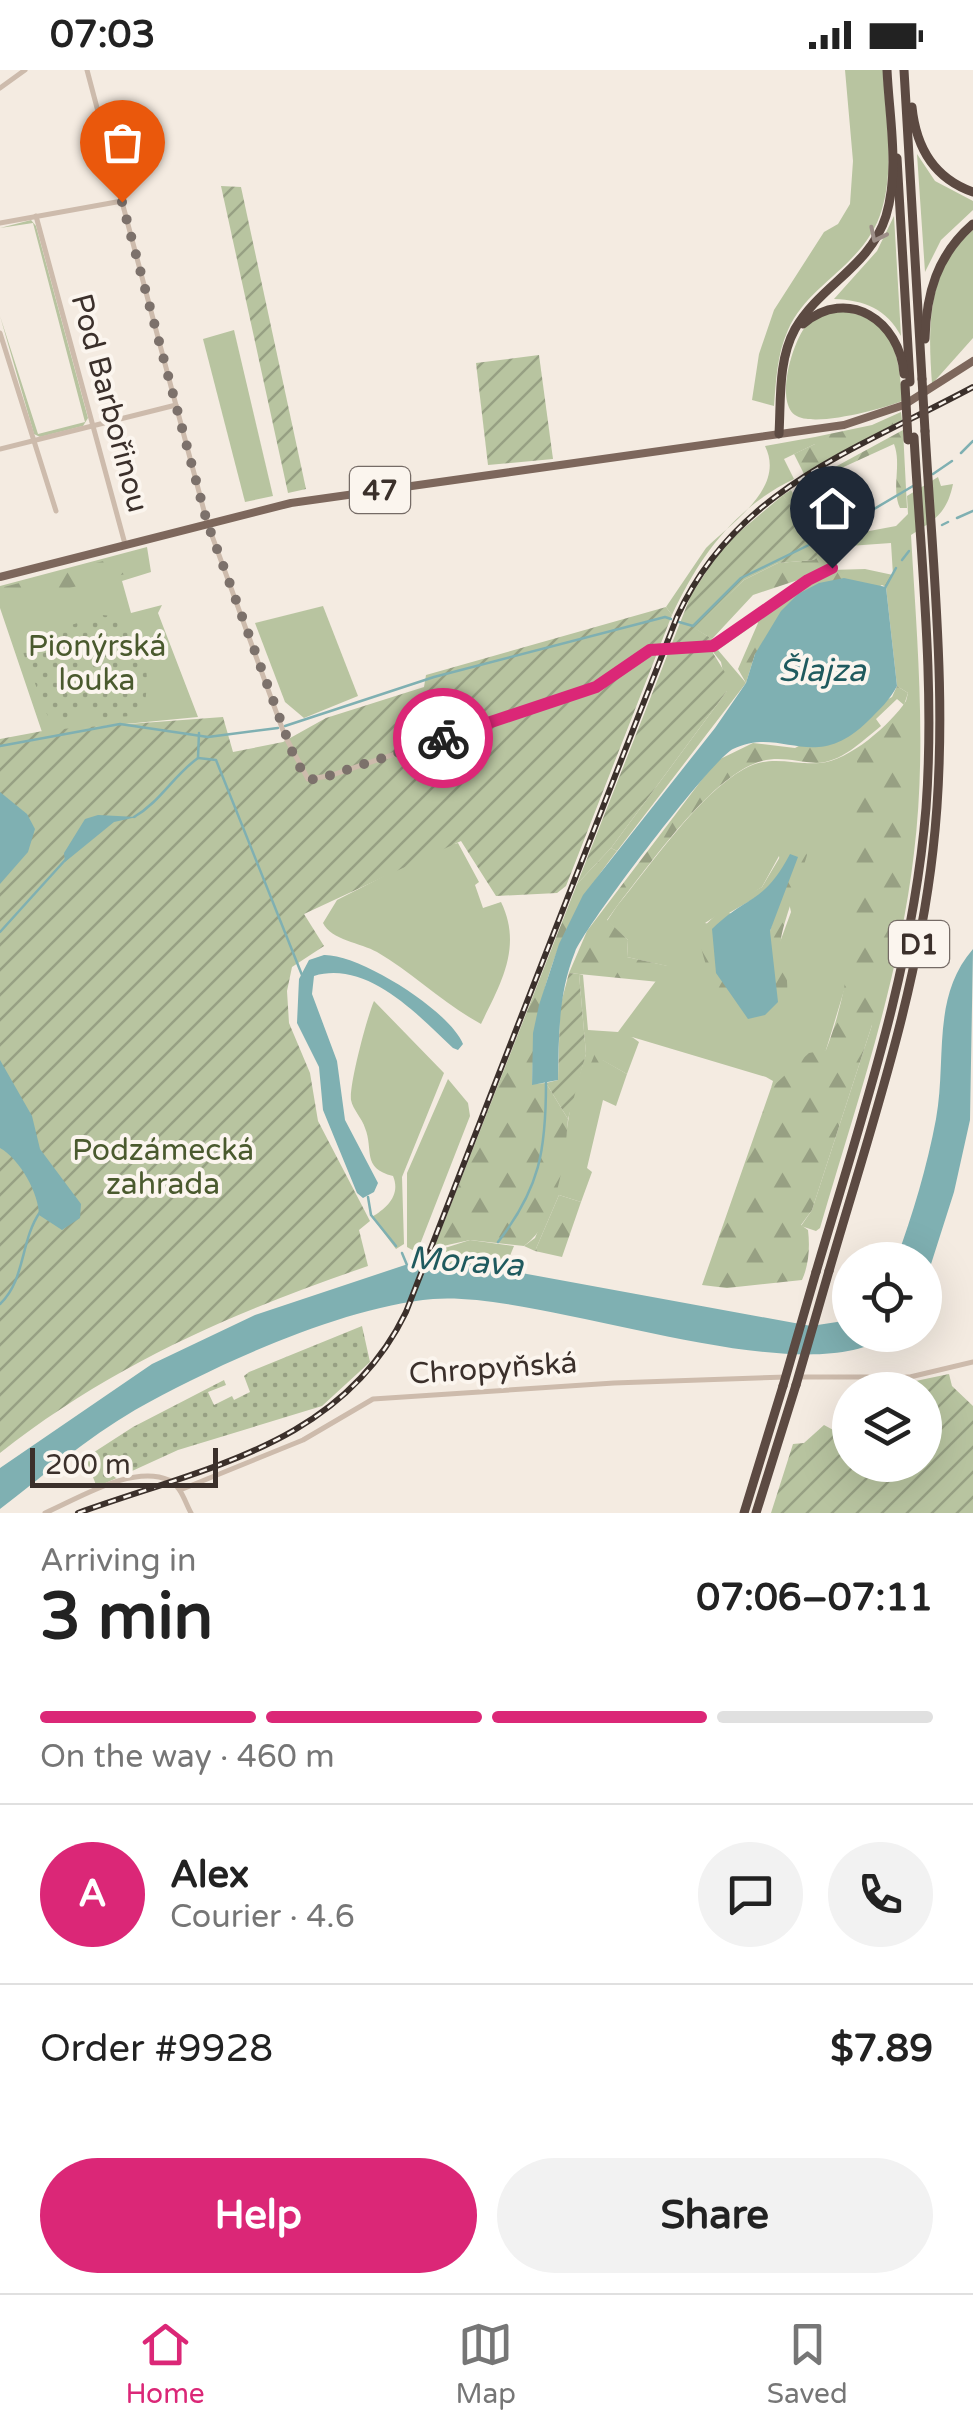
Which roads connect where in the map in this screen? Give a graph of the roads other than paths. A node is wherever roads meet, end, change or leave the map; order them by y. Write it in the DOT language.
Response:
graph roads {
  1 [pos="25,70"];
  2 [pos="87,70"];
  3 [pos="889,70"];
  4 [pos="906,70"];
  5 [pos="0,88"];
  6 [pos="973,192"];
  7 [pos="122,202"];
  8 [pos="36,216"];
  9 [pos="0,223"];
  10 [pos="973,224"];
  11 [pos="0,333"];
  12 [pos="790,342"];
  13 [pos="973,358"];
  14 [pos="924,378"];
  15 [pos="908,384"];
  16 [pos="176,405"];
  17 [pos="92,426"];
  18 [pos="779,434"];
  19 [pos="34,441"];
  20 [pos="0,450"];
  21 [pos="56,511"];
  22 [pos="207,522"];
  23 [pos="124,544"];
  24 [pos="832,568"];
  25 [pos="0,577"];
  26 [pos="973,1362"];
  27 [pos="180,1490"];
  28 [pos="45,1513"];
  29 [pos="192,1513"];
  30 [pos="744,1513"];
  31 [pos="756,1513"];
  1 -- 5 [label="street"];
  2 -- 7 [label="street"];
  3 -- 12 [label="highway, one-way"];
  3 -- 15 [label="highway, D1"];
  4 -- 6 [label="highway"];
  4 -- 14 [label="highway"];
  7 -- 8 [label="street"];
  7 -- 16 [label="street"];
  8 -- 9 [label="street"];
  8 -- 17 [label="street, Pod Barbořinou"];
  10 -- 14 [label="highway"];
  11 -- 19 [label="street"];
  12 -- 15 [label="highway"];
  12 -- 18 [label="highway"];
  13 -- 18 [label="main road, 47"];
  14 -- 31 [label="highway, D1, bridge"];
  15 -- 30 [label="highway, D1, bridge"];
  16 -- 17 [label="street"];
  16 -- 22 [label="street"];
  17 -- 19 [label="street"];
  17 -- 23 [label="street, Pod Barbořinou"];
  18 -- 22 [label="main road, 47"];
  19 -- 20 [label="street"];
  19 -- 21 [label="street"];
  22 -- 23 [label="main road, 47"];
  22 -- 24 [label="street"];
  23 -- 25 [label="main road, 47"];
  26 -- 27 [label="street, Chropyňská"];
  27 -- 28 [label="street"];
  27 -- 29 [label="street"];
}
